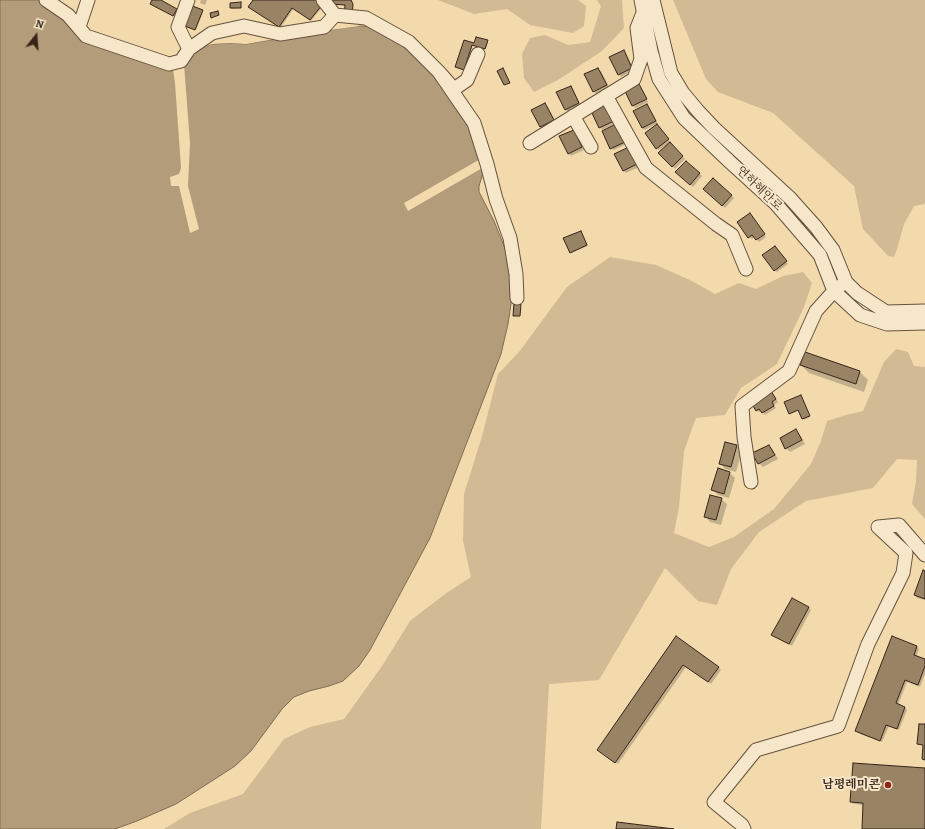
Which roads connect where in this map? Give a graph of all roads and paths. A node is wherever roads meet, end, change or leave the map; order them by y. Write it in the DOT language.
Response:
graph roads {
  1 [pos="46,0"];
  2 [pos="88,0"];
  3 [pos="188,0"];
  4 [pos="323,0"];
  5 [pos="653,0"];
  6 [pos="642,6"];
  7 [pos="335,15"];
  8 [pos="79,27"];
  9 [pos="189,49"];
  10 [pos="478,54"];
  11 [pos="439,72"];
  12 [pos="606,96"];
  13 [pos="573,116"];
  14 [pos="530,143"];
  15 [pos="591,147"];
  16 [pos="746,268"];
  17 [pos="846,282"];
  18 [pos="834,291"];
  19 [pos="517,298"];
  20 [pos="925,311"];
  21 [pos="925,323"];
  22 [pos="751,482"];
  23 [pos="925,555"];
  24 [pos="744,829"];
  1 -- 8 [label="street"];
  2 -- 8 [label="street"];
  3 -- 9 [label="street"];
  4 -- 7 [label="street"];
  5 -- 17 [label="street, 연하해안로"];
  6 -- 12 [label="street"];
  6 -- 18 [label="street, 연하해안로"];
  7 -- 9 [label="street"];
  7 -- 11 [label="street"];
  8 -- 9 [label="street"];
  10 -- 11 [label="street"];
  11 -- 19 [label="street"];
  12 -- 13 [label="street"];
  12 -- 16 [label="street"];
  13 -- 14 [label="street"];
  13 -- 15 [label="street"];
  17 -- 18 [label="street"];
  17 -- 20 [label="street, 연하해안로"];
  18 -- 21 [label="street, 연하해안로"];
  18 -- 22 [label="street"];
  23 -- 24 [label="street"];
}
